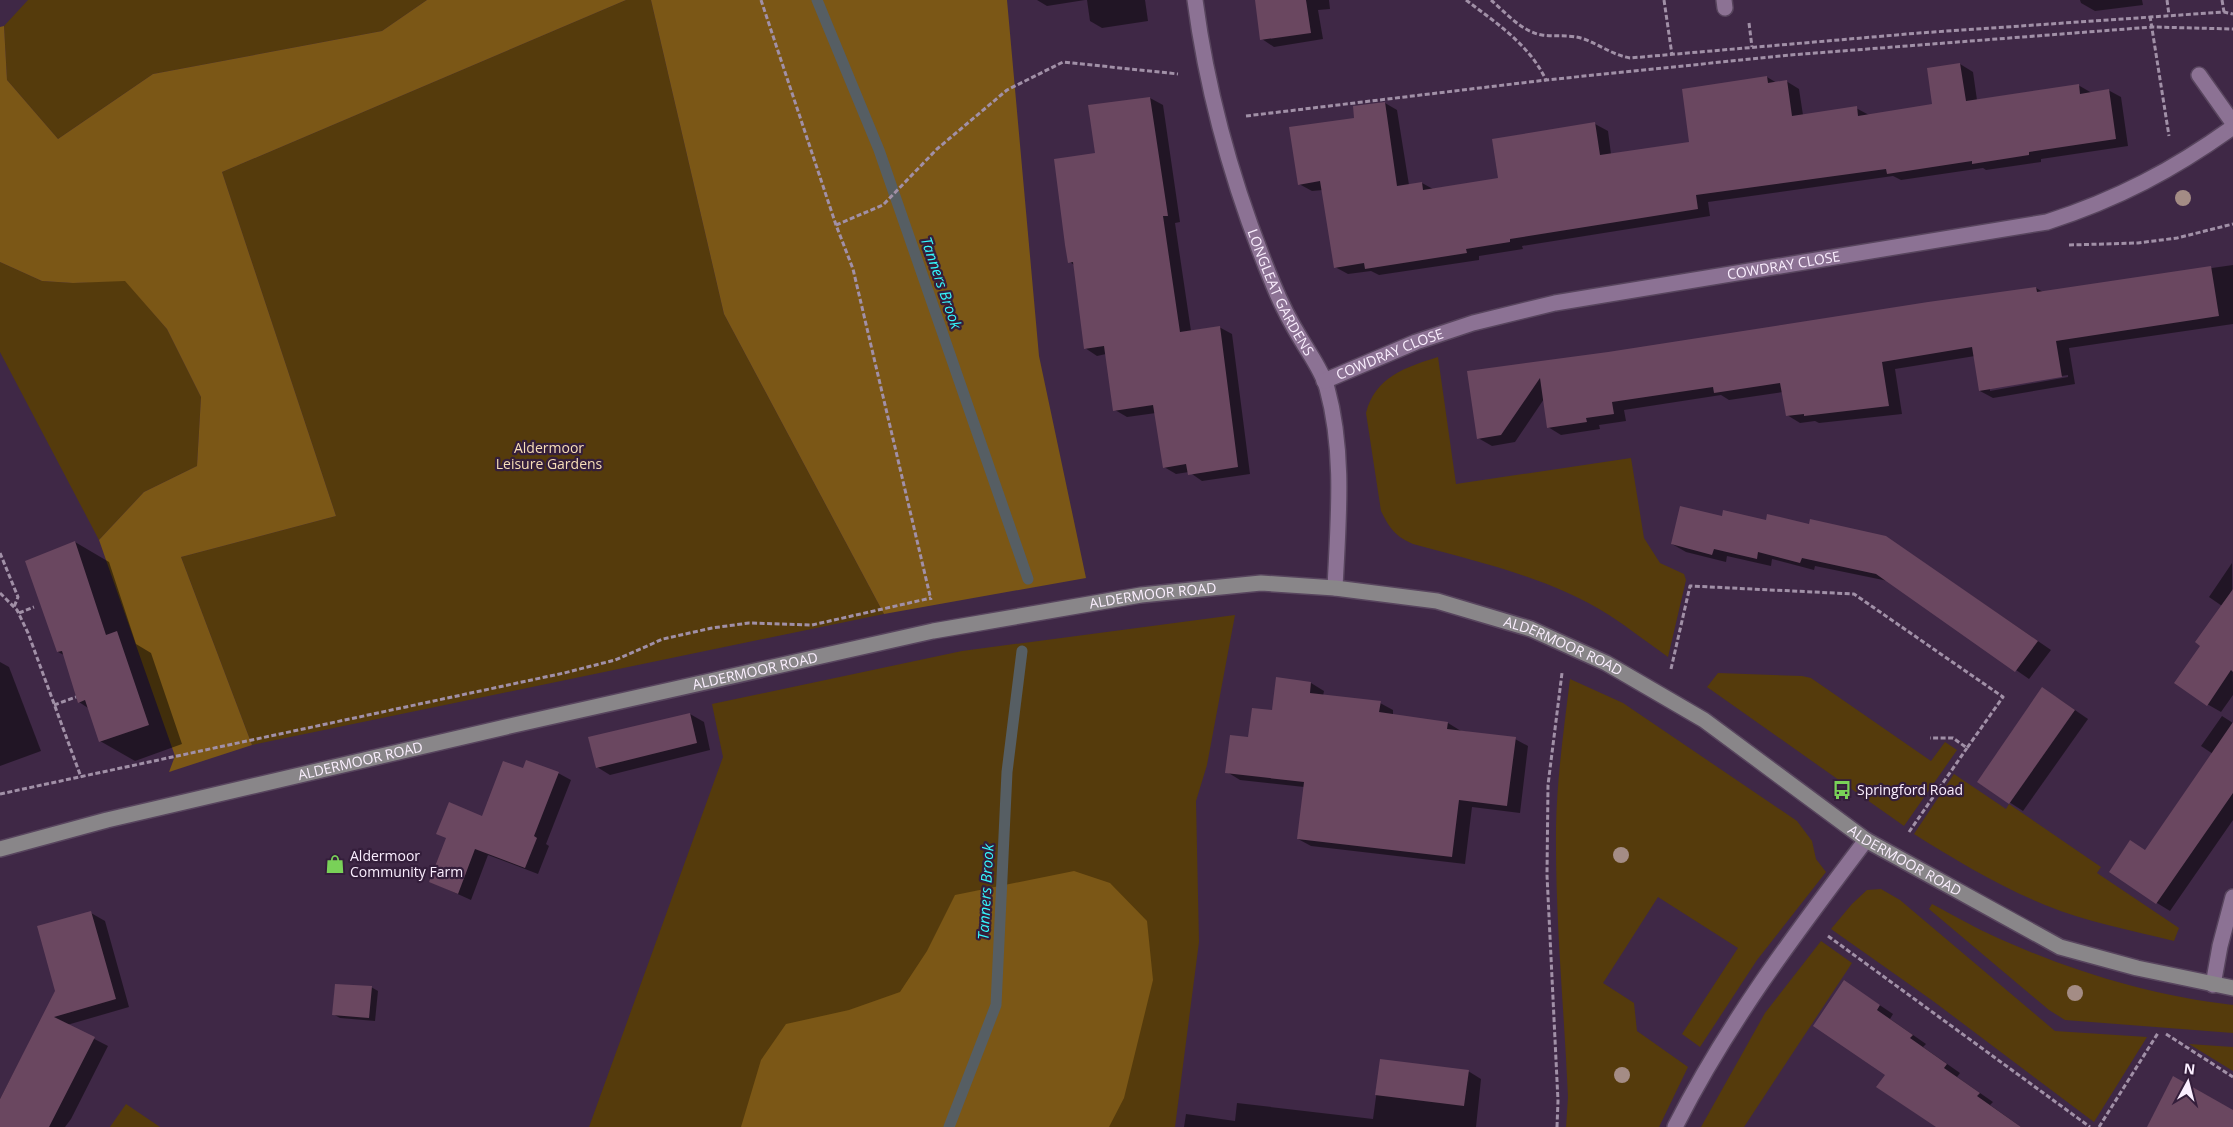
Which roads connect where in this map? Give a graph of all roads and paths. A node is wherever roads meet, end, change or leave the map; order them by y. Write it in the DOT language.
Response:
graph roads {
  1 [pos="761,0"];
  2 [pos="1194,0"];
  3 [pos="1466,0"];
  4 [pos="1491,0"];
  5 [pos="1664,0"];
  6 [pos="2167,0"];
  7 [pos="2222,0"];
  8 [pos="2224,12"];
  9 [pos="2233,14"];
  10 [pos="2169,15"];
  11 [pos="2150,16"];
  12 [pos="2152,27"];
  13 [pos="2233,29"];
  14 [pos="1672,55"];
  15 [pos="2199,75"];
  16 [pos="1207,77"];
  17 [pos="1546,80"];
  18 [pos="1216,119"];
  19 [pos="2233,125"];
  20 [pos="2173,166"];
  21 [pos="2044,222"];
  22 [pos="2233,224"];
  23 [pos="836,225"];
  24 [pos="1324,380"];
  25 [pos="0,553"];
  26 [pos="1335,588"];
  27 [pos="0,592"];
  28 [pos="931,598"];
  29 [pos="14,606"];
  30 [pos="34,607"];
  31 [pos="19,613"];
  32 [pos="933,631"];
  33 [pos="1565,645"];
  34 [pos="76,697"];
  35 [pos="1664,697"];
  36 [pos="54,705"];
  37 [pos="1930,738"];
  38 [pos="1967,748"];
  39 [pos="81,777"];
  40 [pos="0,794"];
  41 [pos="1866,840"];
  42 [pos="0,850"];
  43 [pos="1892,854"];
  44 [pos="2233,897"];
  45 [pos="1806,919"];
  46 [pos="2213,985"];
  47 [pos="2233,988"];
  48 [pos="2158,1033"];
  49 [pos="2166,1034"];
  50 [pos="2233,1077"];
  51 [pos="1557,1127"];
  52 [pos="1675,1127"];
  53 [pos="2090,1127"];
  54 [pos="2099,1127"];
  1 -- 23 [label="path"];
  2 -- 16 [label="street, LONGLEAT GARDENS"];
  3 -- 17 [label="path"];
  4 -- 14 [label="path"];
  5 -- 14 [label="path"];
  6 -- 10 [label="path"];
  7 -- 8 [label="path"];
  8 -- 9 [label="path"];
  8 -- 10 [label="path"];
  10 -- 11 [label="path"];
  11 -- 12 [label="path"];
  11 -- 14 [label="path"];
  12 -- 13 [label="path"];
  12 -- 17 [label="path"];
  12 -- 20 [label="path"];
  15 -- 19 [label="street, COWDRAY CLOSE"];
  16 -- 18 [label="street, LONGLEAT GARDENS"];
  16 -- 23 [label="path"];
  17 -- 18 [label="path"];
  18 -- 24 [label="street, LONGLEAT GARDENS"];
  19 -- 20 [label="street, COWDRAY CLOSE"];
  20 -- 21 [label="street, COWDRAY CLOSE"];
  21 -- 22 [label="path"];
  21 -- 24 [label="street, COWDRAY CLOSE"];
  23 -- 28 [label="path"];
  24 -- 26 [label="street, LONGLEAT GARDENS"];
  25 -- 29 [label="path"];
  26 -- 32 [label="street, ALDERMOOR ROAD"];
  26 -- 33 [label="street, ALDERMOOR ROAD"];
  27 -- 29 [label="path"];
  28 -- 32 [label="path"];
  28 -- 39 [label="path"];
  29 -- 31 [label="path"];
  30 -- 31 [label="path"];
  31 -- 36 [label="path"];
  32 -- 42 [label="street, ALDERMOOR ROAD"];
  33 -- 35 [label="street, ALDERMOOR ROAD"];
  33 -- 51 [label="path"];
  34 -- 36 [label="path"];
  35 -- 38 [label="path"];
  35 -- 41 [label="street, ALDERMOOR ROAD"];
  36 -- 39 [label="path"];
  37 -- 38 [label="path"];
  38 -- 43 [label="path"];
  39 -- 40 [label="path"];
  41 -- 43 [label="street, ALDERMOOR ROAD"];
  41 -- 45 [label="street"];
  43 -- 46 [label="street, ALDERMOOR ROAD"];
  44 -- 46 [label="street"];
  45 -- 52 [label="street"];
  45 -- 53 [label="path"];
  46 -- 47 [label="street, ALDERMOOR ROAD"];
  48 -- 54 [label="path"];
  49 -- 50 [label="path"];
}
